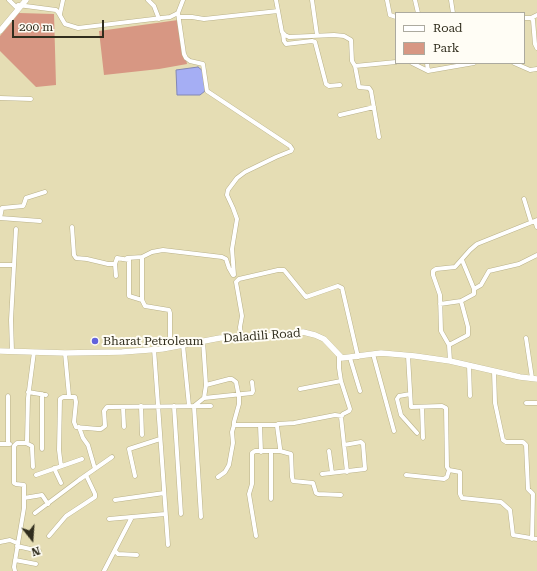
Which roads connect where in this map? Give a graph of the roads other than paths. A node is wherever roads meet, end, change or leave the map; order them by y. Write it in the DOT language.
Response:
graph roads {
  1 [pos="9,0"];
  2 [pos="26,0"];
  3 [pos="63,0"];
  4 [pos="148,0"];
  5 [pos="182,0"];
  6 [pos="276,0"];
  7 [pos="312,0"];
  8 [pos="387,0"];
  9 [pos="415,0"];
  10 [pos="451,0"];
  11 [pos="19,5"];
  12 [pos="278,11"];
  13 [pos="418,12"];
  14 [pos="453,12"];
  15 [pos="60,14"];
  16 [pos="178,15"];
  17 [pos="537,15"];
  18 [pos="395,17"];
  19 [pos="525,18"];
  20 [pos="531,18"];
  21 [pos="159,19"];
  22 [pos="0,25"];
  23 [pos="0,31"];
  24 [pos="283,34"];
  25 [pos="317,36"];
  26 [pos="537,48"];
  27 [pos="395,62"];
  28 [pos="414,64"];
  29 [pos="427,64"];
  30 [pos="464,64"];
  31 [pos="516,64"];
  32 [pos="355,66"];
  33 [pos="537,69"];
  34 [pos="428,71"];
  35 [pos="340,85"];
  36 [pos="0,98"];
  37 [pos="31,99"];
  38 [pos="374,107"];
  39 [pos="340,115"];
  40 [pos="379,137"];
  41 [pos="45,192"];
  42 [pos="524,199"];
  43 [pos="0,218"];
  44 [pos="40,221"];
  45 [pos="534,221"];
  46 [pos="72,227"];
  47 [pos="537,227"];
  48 [pos="16,228"];
  49 [pos="537,255"];
  50 [pos="142,257"];
  51 [pos="127,258"];
  52 [pos="462,260"];
  53 [pos="115,264"];
  54 [pos="0,265"];
  55 [pos="14,265"];
  56 [pos="234,275"];
  57 [pos="116,276"];
  58 [pos="237,280"];
  59 [pos="474,289"];
  60 [pos="142,300"];
  61 [pos="461,301"];
  62 [pos="440,304"];
  63 [pos="241,337"];
  64 [pos="526,338"];
  65 [pos="203,341"];
  66 [pos="449,344"];
  67 [pos="183,345"];
  68 [pos="170,347"];
  69 [pos="154,349"];
  70 [pos="0,351"];
  71 [pos="12,351"];
  72 [pos="34,352"];
  73 [pos="65,353"];
  74 [pos="373,354"];
  75 [pos="408,356"];
  76 [pos="339,357"];
  77 [pos="358,357"];
  78 [pos="350,358"];
  79 [pos="450,361"];
  80 [pos="469,365"];
  81 [pos="494,371"];
  82 [pos="535,378"];
  83 [pos="341,381"];
  84 [pos="252,382"];
  85 [pos="206,385"];
  86 [pos="300,389"];
  87 [pos="360,391"];
  88 [pos="28,392"];
  89 [pos="410,394"];
  90 [pos="239,395"];
  91 [pos="8,396"];
  92 [pos="69,396"];
  93 [pos="470,396"];
  94 [pos="204,398"];
  95 [pos="526,403"];
  96 [pos="537,403"];
  97 [pos="123,406"];
  98 [pos="141,406"];
  99 [pos="157,406"];
  100 [pos="174,406"];
  101 [pos="191,406"];
  102 [pos="211,406"];
  103 [pos="422,407"];
  104 [pos="342,416"];
  105 [pos="260,425"];
  106 [pos="277,425"];
  107 [pos="234,426"];
  108 [pos="124,427"];
  109 [pos="79,428"];
  110 [pos="394,431"];
  111 [pos="417,433"];
  112 [pos="142,435"];
  113 [pos="423,438"];
  114 [pos="160,439"];
  115 [pos="26,443"];
  116 [pos="0,444"];
  117 [pos="8,444"];
  118 [pos="14,444"];
  119 [pos="344,444"];
  120 [pos="42,449"];
  121 [pos="280,451"];
  122 [pos="329,451"];
  123 [pos="261,452"];
  124 [pos="271,452"];
  125 [pos="112,458"];
  126 [pos="82,459"];
  127 [pos="61,466"];
  128 [pos="33,467"];
  129 [pos="54,468"];
  130 [pos="95,469"];
  131 [pos="449,470"];
  132 [pos="347,472"];
  133 [pos="332,473"];
  134 [pos="322,474"];
  135 [pos="36,475"];
  136 [pos="86,475"];
  137 [pos="406,475"];
  138 [pos="135,476"];
  139 [pos="218,477"];
  140 [pos="61,483"];
  141 [pos="164,493"];
  142 [pos="340,495"];
  143 [pos="24,498"];
  144 [pos="272,499"];
  145 [pos="115,500"];
  146 [pos="48,504"];
  147 [pos="35,514"];
  148 [pos="165,514"];
  149 [pos="182,514"];
  150 [pos="132,517"];
  151 [pos="201,517"];
  152 [pos="110,518"];
  153 [pos="49,536"];
  154 [pos="256,536"];
  155 [pos="535,539"];
  156 [pos="0,542"];
  157 [pos="17,545"];
  158 [pos="168,545"];
  159 [pos="39,551"];
  160 [pos="115,551"];
  161 [pos="137,555"];
  162 [pos="15,560"];
  163 [pos="36,564"];
  164 [pos="15,571"];
  165 [pos="104,571"];
  1 -- 11 [label="street"];
  2 -- 11 [label="main road"];
  3 -- 15 [label="street"];
  4 -- 21 [label="street"];
  5 -- 16 [label="street"];
  6 -- 12 [label="street"];
  7 -- 25 [label="street"];
  8 -- 18 [label="street"];
  9 -- 13 [label="street"];
  10 -- 14 [label="street"];
  11 -- 15 [label="street"];
  11 -- 22 [label="main road"];
  11 -- 23 [label="main road"];
  12 -- 16 [label="street"];
  12 -- 24 [label="street"];
  15 -- 21 [label="street"];
  16 -- 21 [label="street"];
  16 -- 56 [label="street"];
  17 -- 20 [label="street"];
  19 -- 20 [label="street"];
  20 -- 26 [label="street"];
  24 -- 25 [label="street"];
  24 -- 35 [label="street"];
  25 -- 32 [label="street"];
  27 -- 32 [label="street"];
  28 -- 34 [label="street"];
  29 -- 34 [label="street"];
  30 -- 34 [label="street"];
  31 -- 33 [label="street"];
  32 -- 38 [label="street"];
  36 -- 37 [label="street"];
  38 -- 39 [label="street"];
  38 -- 40 [label="street"];
  41 -- 43 [label="street"];
  42 -- 45 [label="street"];
  43 -- 44 [label="street"];
  45 -- 47 [label="street"];
  45 -- 52 [label="street"];
  46 -- 53 [label="street"];
  48 -- 55 [label="street"];
  49 -- 59 [label="street"];
  50 -- 51 [label="street"];
  50 -- 56 [label="street"];
  50 -- 60 [label="street"];
  51 -- 53 [label="street"];
  51 -- 60 [label="street"];
  52 -- 59 [label="street"];
  52 -- 62 [label="street"];
  53 -- 57 [label="street"];
  54 -- 55 [label="street"];
  55 -- 71 [label="street"];
  56 -- 58 [label="street"];
  58 -- 63 [label="street"];
  58 -- 77 [label="street"];
  59 -- 61 [label="street"];
  60 -- 68 [label="street"];
  61 -- 62 [label="street"];
  61 -- 66 [label="street"];
  62 -- 66 [label="street"];
  63 -- 65 [label="main road, Daladili Road"];
  63 -- 76 [label="main road, Daladili Road"];
  64 -- 82 [label="street"];
  65 -- 67 [label="main road, Daladili Road"];
  65 -- 85 [label="street"];
  66 -- 79 [label="street"];
  67 -- 68 [label="main road, Daladili Road"];
  67 -- 101 [label="street"];
  68 -- 69 [label="main road, Daladili Road"];
  69 -- 73 [label="main road, Daladili Road"];
  69 -- 99 [label="street"];
  70 -- 71 [label="main road, Daladili Road"];
  71 -- 72 [label="main road, Daladili Road"];
  72 -- 73 [label="main road, Daladili Road"];
  72 -- 88 [label="street"];
  73 -- 92 [label="street"];
  74 -- 75 [label="main road"];
  74 -- 77 [label="main road"];
  74 -- 110 [label="street"];
  75 -- 79 [label="main road"];
  75 -- 89 [label="street"];
  76 -- 78 [label="main road"];
  76 -- 83 [label="street"];
  77 -- 78 [label="main road"];
  78 -- 87 [label="street"];
  79 -- 80 [label="main road"];
  80 -- 81 [label="main road"];
  80 -- 93 [label="street"];
  81 -- 82 [label="main road"];
  81 -- 155 [label="street"];
  83 -- 86 [label="street"];
  83 -- 104 [label="street"];
  84 -- 90 [label="street"];
  85 -- 90 [label="street"];
  85 -- 94 [label="street"];
  88 -- 115 [label="street"];
  88 -- 120 [label="street"];
  89 -- 103 [label="street"];
  89 -- 111 [label="street"];
  90 -- 94 [label="street"];
  90 -- 107 [label="street"];
  91 -- 117 [label="street"];
  92 -- 109 [label="street"];
  92 -- 127 [label="street"];
  94 -- 101 [label="street"];
  95 -- 96 [label="street"];
  97 -- 98 [label="street"];
  97 -- 108 [label="street"];
  97 -- 109 [label="street"];
  98 -- 99 [label="street"];
  98 -- 112 [label="street"];
  99 -- 100 [label="street"];
  99 -- 114 [label="street"];
  100 -- 101 [label="street"];
  100 -- 149 [label="street"];
  101 -- 102 [label="street"];
  101 -- 151 [label="street"];
  103 -- 113 [label="street"];
  103 -- 131 [label="street"];
  104 -- 106 [label="street"];
  104 -- 119 [label="street"];
  105 -- 106 [label="street"];
  105 -- 107 [label="street"];
  105 -- 123 [label="street"];
  106 -- 121 [label="street"];
  107 -- 139 [label="street"];
  109 -- 130 [label="street"];
  114 -- 138 [label="street"];
  114 -- 141 [label="street"];
  115 -- 118 [label="street"];
  115 -- 128 [label="street"];
  116 -- 117 [label="street"];
  117 -- 118 [label="street"];
  118 -- 143 [label="street"];
  119 -- 132 [label="street"];
  119 -- 132 [label="street"];
  121 -- 124 [label="street"];
  121 -- 142 [label="street"];
  122 -- 133 [label="street"];
  123 -- 124 [label="street"];
  123 -- 154 [label="street"];
  124 -- 144 [label="street"];
  125 -- 130 [label="street"];
  126 -- 127 [label="street"];
  127 -- 129 [label="street"];
  129 -- 135 [label="street"];
  129 -- 140 [label="street"];
  130 -- 136 [label="street"];
  131 -- 137 [label="street"];
  131 -- 155 [label="street"];
  132 -- 133 [label="street"];
  133 -- 134 [label="street"];
  136 -- 146 [label="street"];
  136 -- 153 [label="street"];
  141 -- 145 [label="street"];
  141 -- 148 [label="street"];
  143 -- 146 [label="street"];
  143 -- 157 [label="street"];
  146 -- 147 [label="street"];
  148 -- 150 [label="street"];
  148 -- 158 [label="street"];
  150 -- 152 [label="street"];
  150 -- 160 [label="street"];
  156 -- 157 [label="street"];
  157 -- 159 [label="street"];
  157 -- 162 [label="street"];
  160 -- 161 [label="street"];
  160 -- 165 [label="street"];
  162 -- 163 [label="street"];
  162 -- 164 [label="street"];
}
